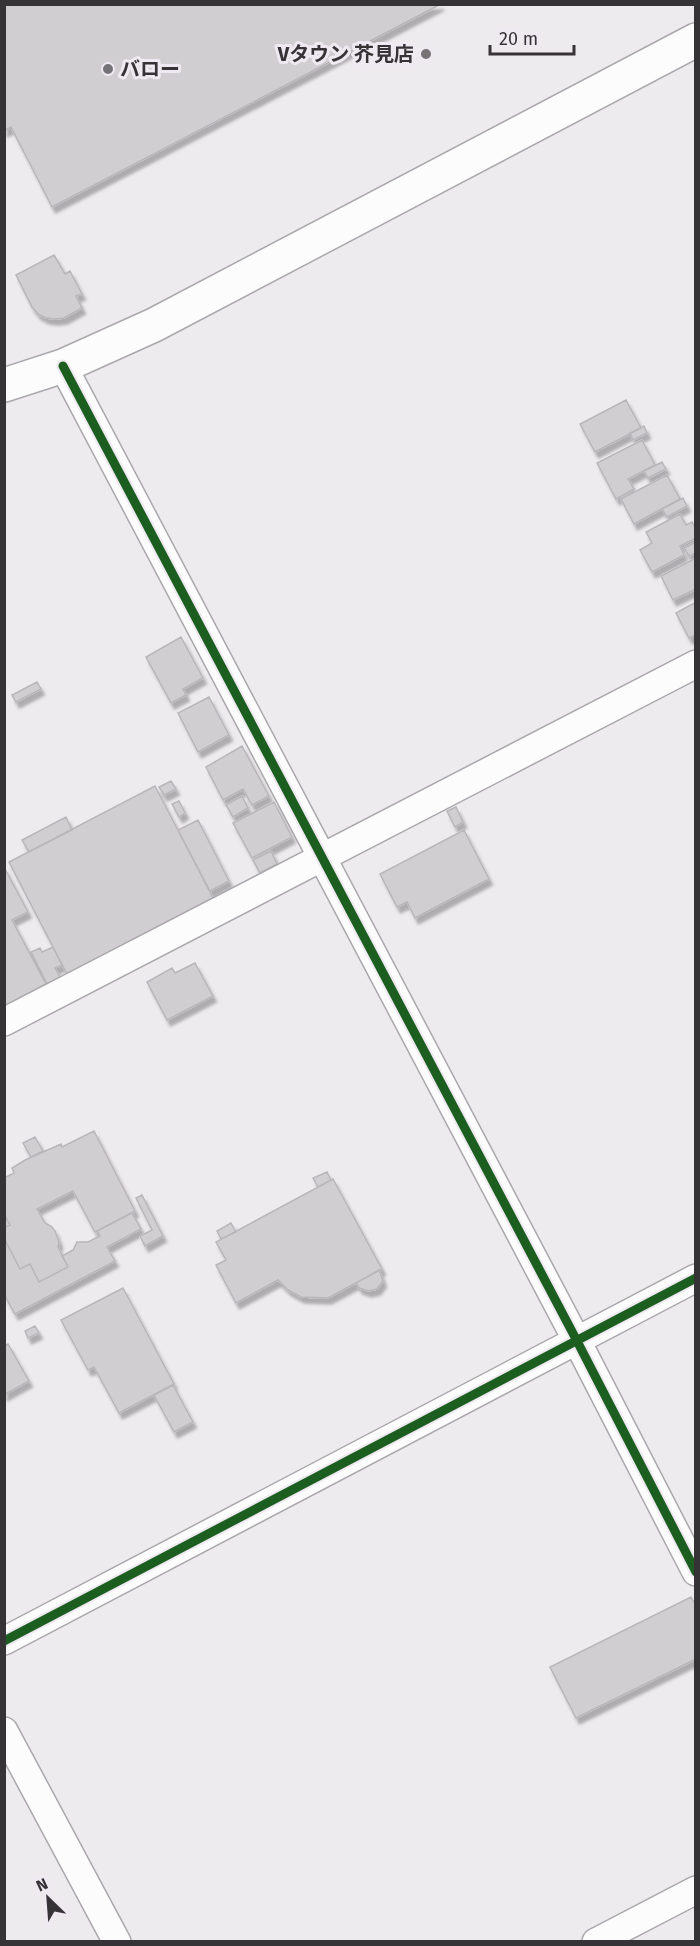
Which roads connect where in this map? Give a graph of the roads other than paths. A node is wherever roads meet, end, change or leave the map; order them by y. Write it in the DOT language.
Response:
graph roads {
  1 [pos="696,40"];
  2 [pos="63,366"];
  3 [pos="4,385"];
  4 [pos="696,664"];
  5 [pos="323,859"];
  6 [pos="4,1022"];
  7 [pos="696,1278"];
  8 [pos="577,1341"];
  9 [pos="696,1572"];
  10 [pos="4,1641"];
  11 [pos="4,1731"];
  12 [pos="696,1890"];
  13 [pos="117,1941"];
  14 [pos="596,1941"];
  1 -- 2 [label="street"];
  2 -- 3 [label="street"];
  2 -- 5 [label="street"];
  4 -- 5 [label="street"];
  5 -- 6 [label="street"];
  5 -- 8 [label="street"];
  7 -- 8 [label="street"];
  8 -- 9 [label="street"];
  8 -- 10 [label="street"];
  11 -- 13 [label="street"];
  12 -- 14 [label="street"];
}
